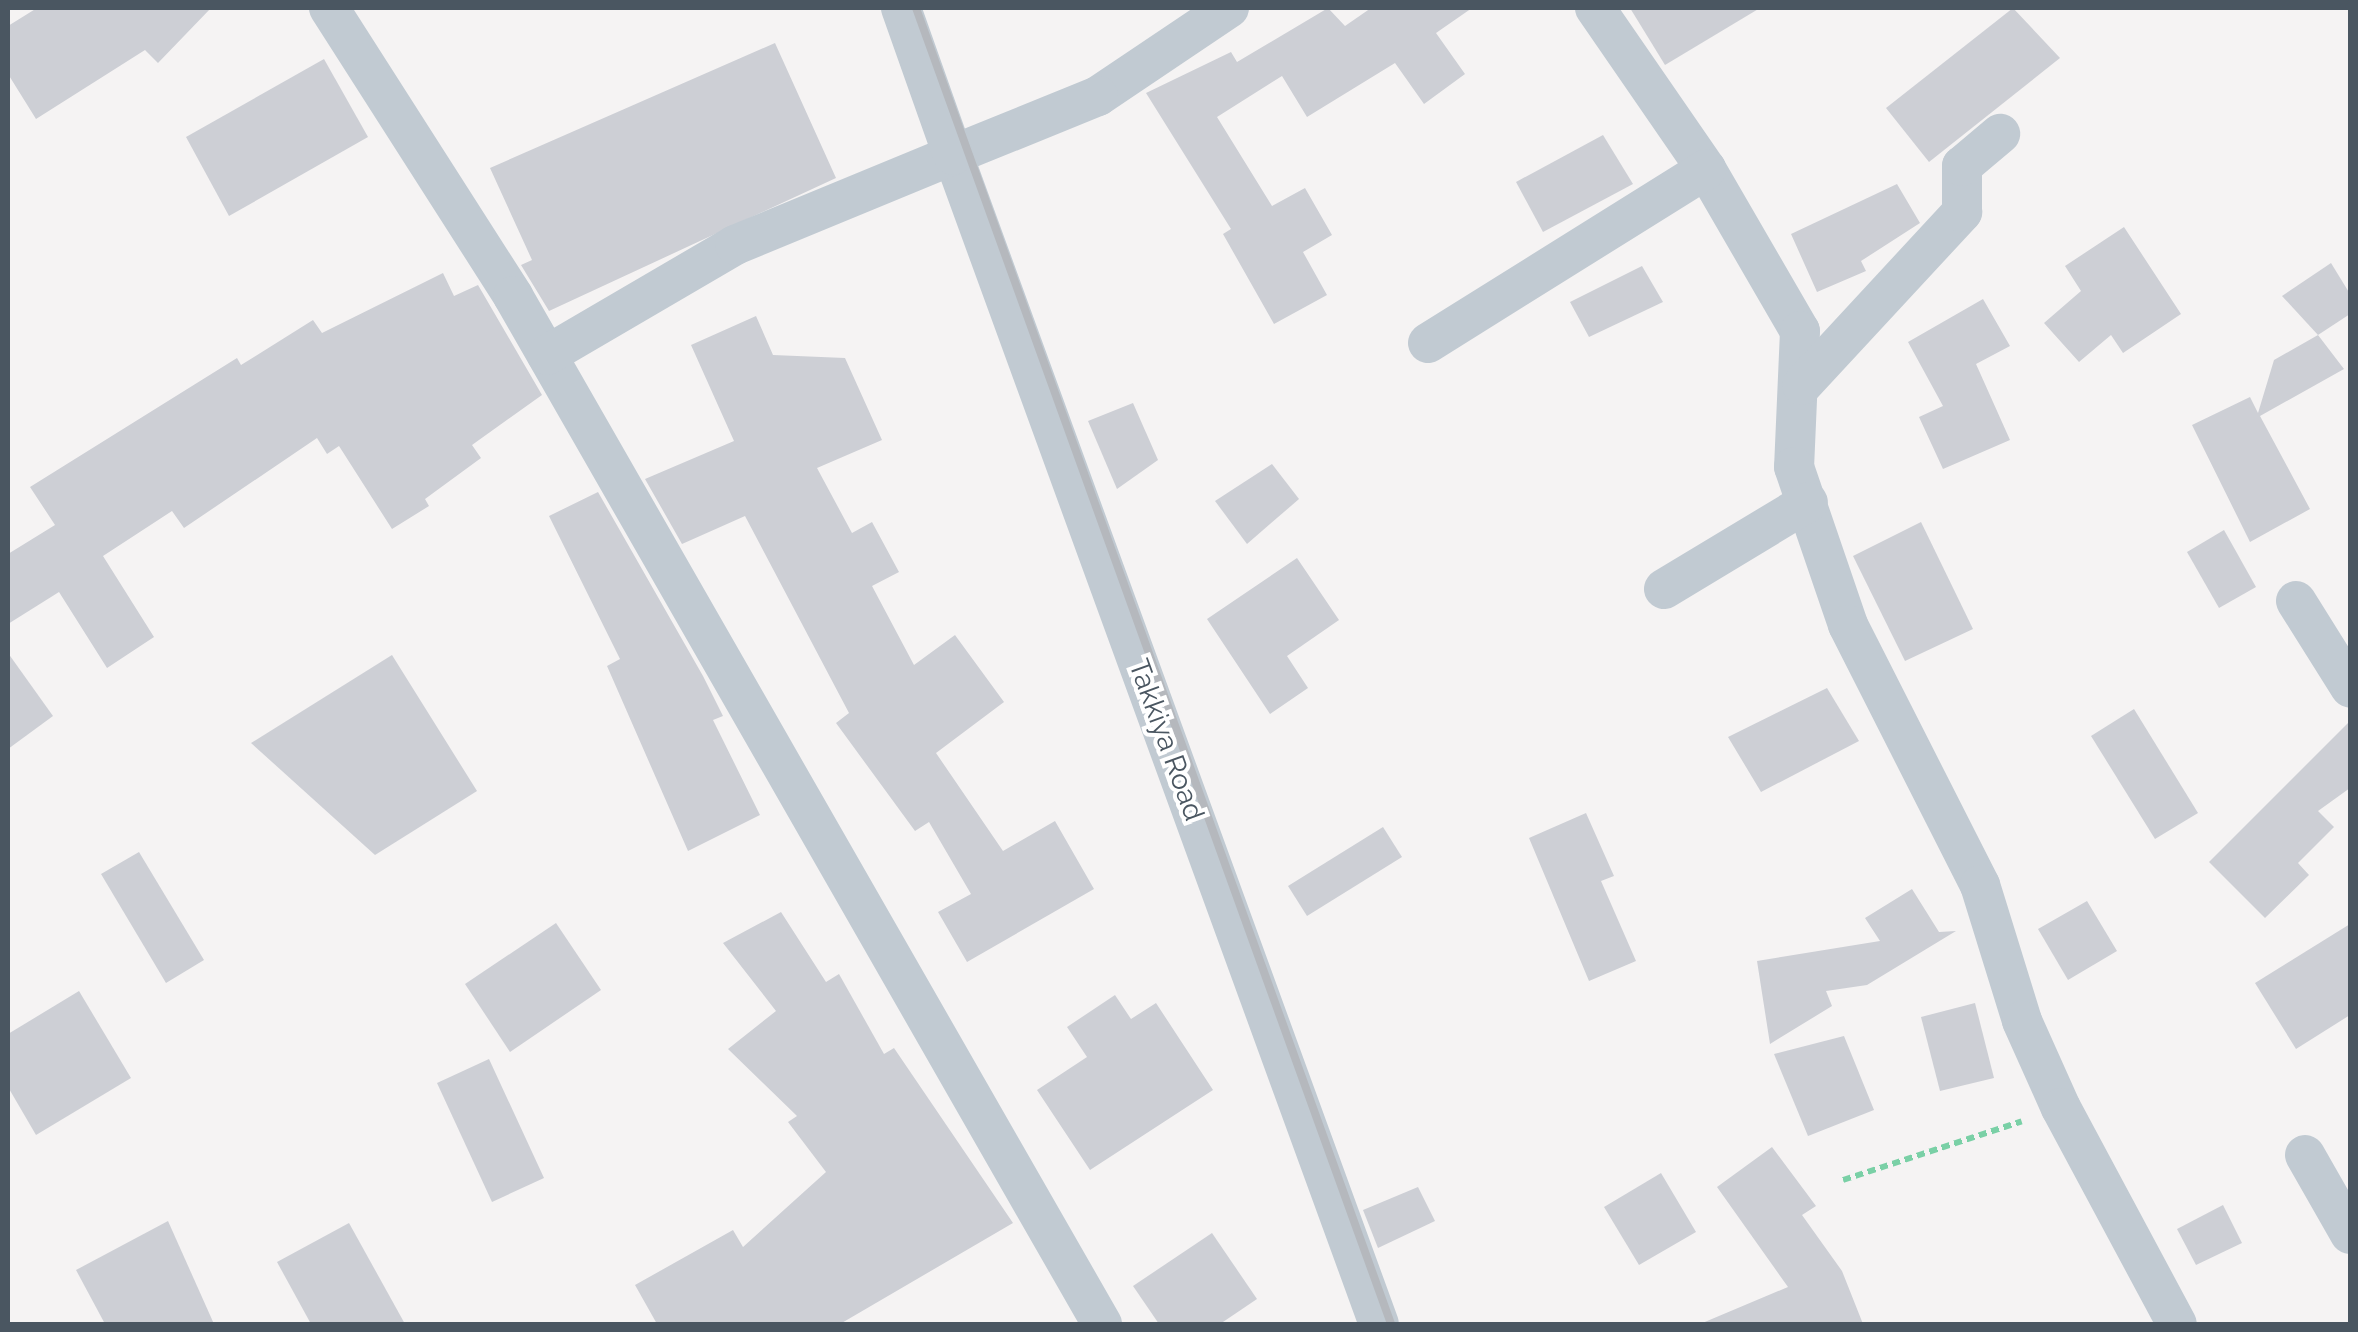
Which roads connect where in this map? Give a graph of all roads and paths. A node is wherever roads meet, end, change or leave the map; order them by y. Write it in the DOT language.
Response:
graph roads {
  1 [pos="329,8"];
  2 [pos="902,8"];
  3 [pos="1229,8"];
  4 [pos="1596,8"];
  5 [pos="2000,134"];
  6 [pos="953,155"];
  7 [pos="1706,169"];
  8 [pos="1428,342"];
  9 [pos="547,355"];
  10 [pos="1802,385"];
  11 [pos="1808,502"];
  12 [pos="1664,589"];
  13 [pos="2296,601"];
  14 [pos="2350,687"];
  15 [pos="2061,1108"];
  16 [pos="2306,1155"];
  17 [pos="1843,1180"];
  18 [pos="2350,1234"];
  19 [pos="2170,1323"];
  20 [pos="1102,1324"];
  21 [pos="1379,1324"];
  1 -- 9 [label="street"];
  2 -- 6 [label="street, Takkiya Road"];
  3 -- 6 [label="street"];
  4 -- 7 [label="street"];
  5 -- 10 [label="street"];
  6 -- 9 [label="street"];
  6 -- 21 [label="street, Takkiya Road"];
  7 -- 8 [label="street"];
  7 -- 10 [label="street"];
  9 -- 20 [label="street"];
  10 -- 11 [label="street"];
  11 -- 12 [label="street"];
  11 -- 15 [label="street"];
  13 -- 14 [label="street"];
  15 -- 17 [label="path"];
  15 -- 19 [label="street"];
  16 -- 18 [label="street"];
}
